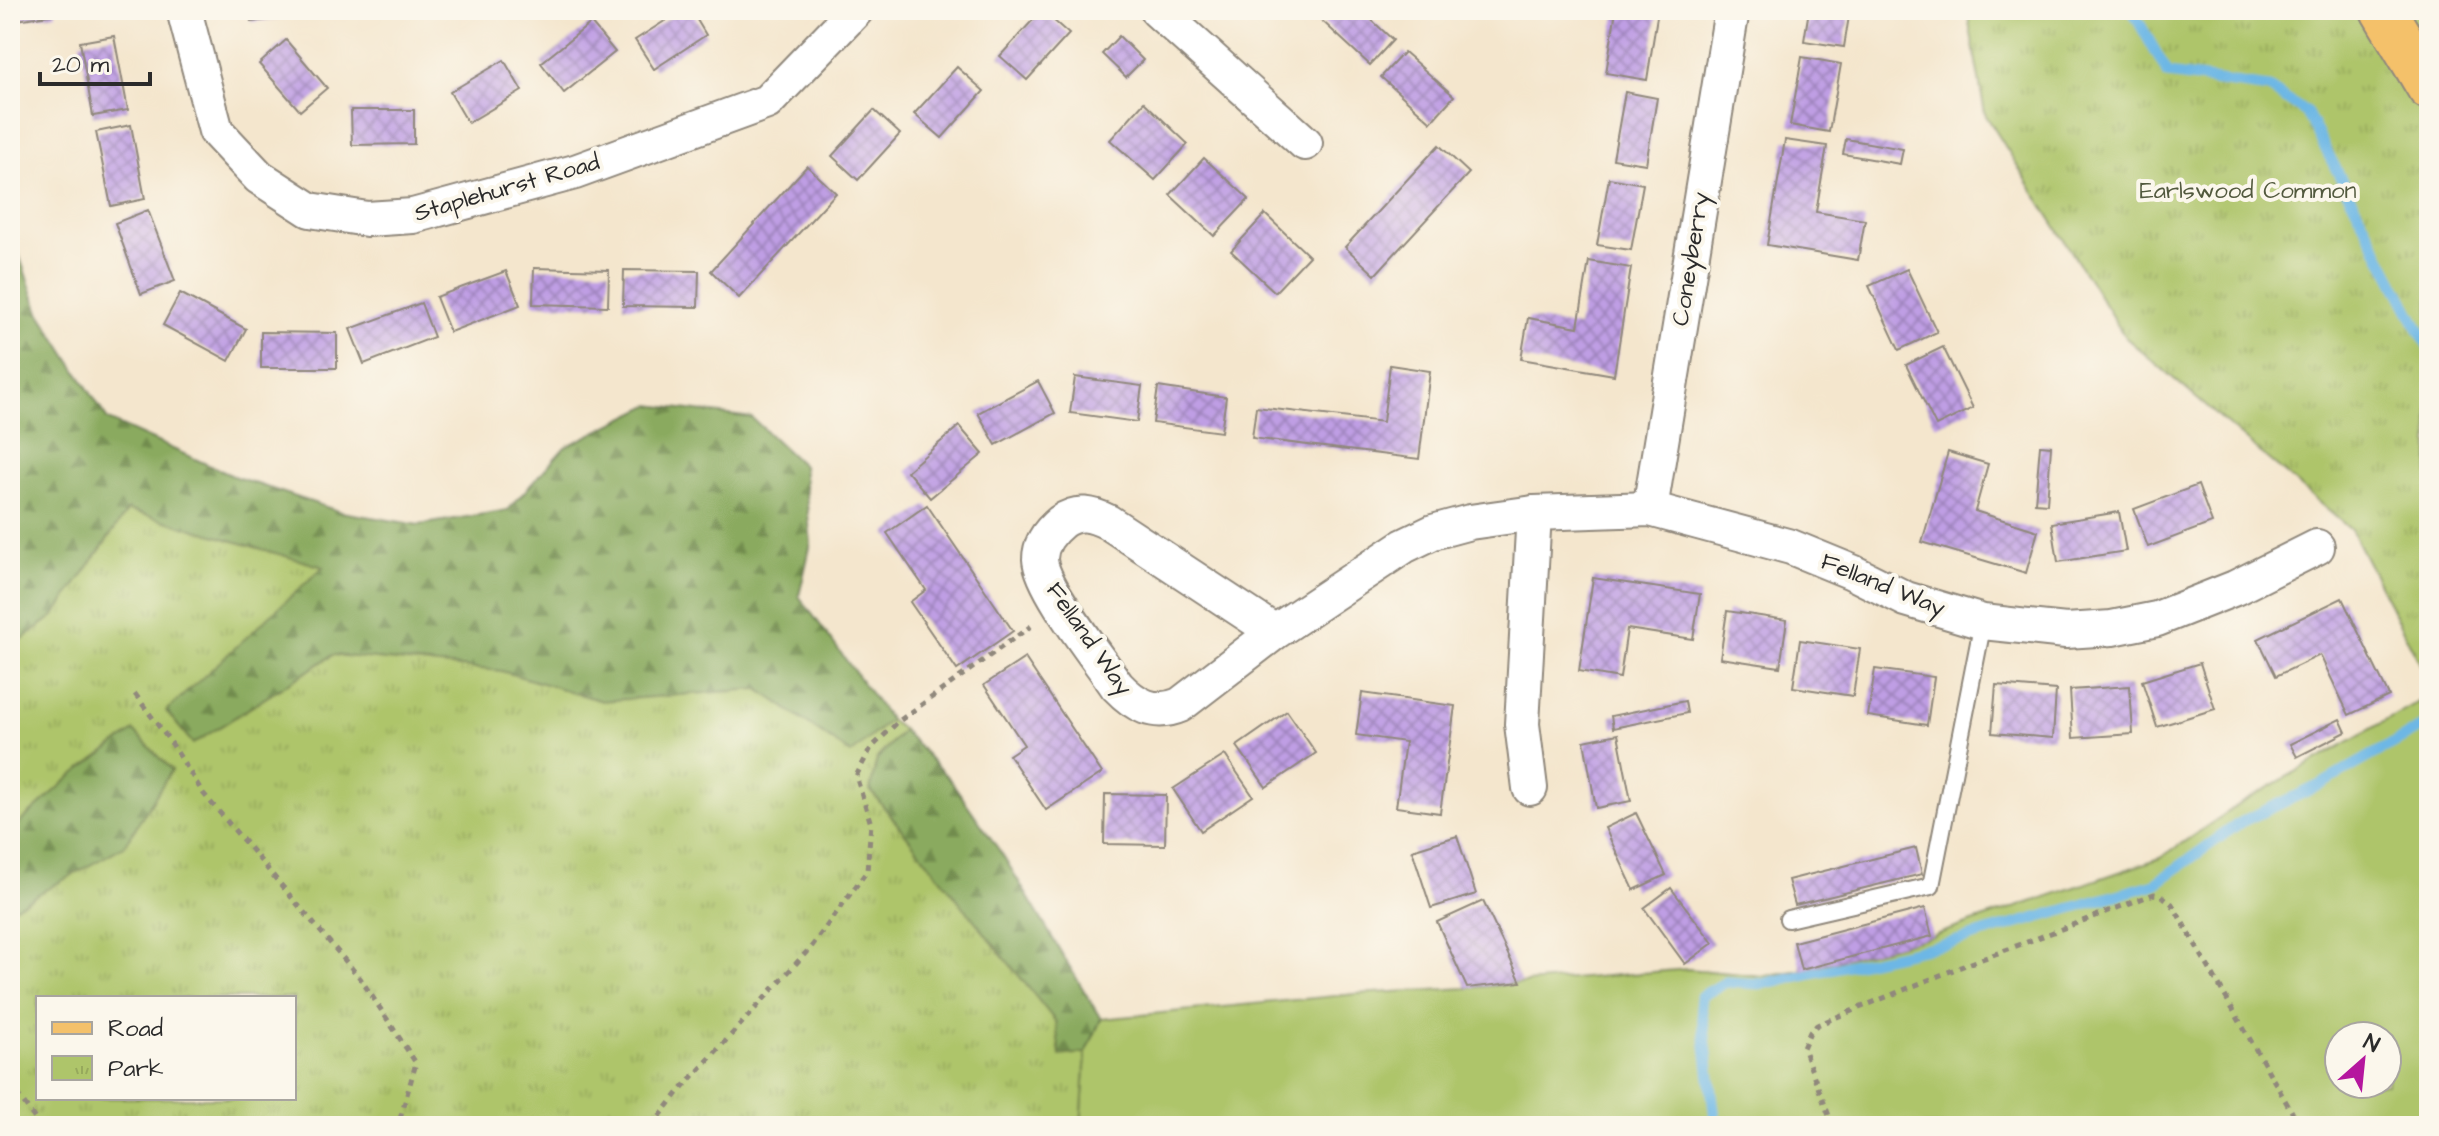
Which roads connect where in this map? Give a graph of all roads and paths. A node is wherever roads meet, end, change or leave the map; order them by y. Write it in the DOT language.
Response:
graph roads {
  1 [pos="184,10"];
  2 [pos="856,10"];
  3 [pos="1157,10"];
  4 [pos="1732,10"];
  5 [pos="2383,10"];
  6 [pos="2429,87"];
  7 [pos="1305,143"];
  8 [pos="1650,509"];
  9 [pos="1534,513"];
  10 [pos="2317,547"];
  11 [pos="1061,604"];
  12 [pos="1983,622"];
  13 [pos="1275,632"];
  14 [pos="135,694"];
  15 [pos="1530,788"];
  16 [pos="1788,919"];
  17 [pos="10,1084"];
  18 [pos="40,1126"];
  19 [pos="398,1126"];
  20 [pos="652,1126"];
  21 [pos="1833,1126"];
  22 [pos="2300,1126"];
  1 -- 2 [label="street, Staplehurst Road"];
  3 -- 7 [label="street"];
  4 -- 8 [label="street, Coneyberry"];
  5 -- 6 [label="main road"];
  8 -- 9 [label="street, Felland Way"];
  8 -- 12 [label="street, Felland Way"];
  9 -- 13 [label="street, Felland Way"];
  9 -- 15 [label="street"];
  10 -- 12 [label="street, Felland Way"];
  11 -- 13 [label="street, Felland Way"];
  11 -- 13 [label="street, Felland Way"];
  11 -- 20 [label="path"];
  12 -- 16 [label="lane"];
  14 -- 19 [label="path"];
  17 -- 18 [label="path"];
  21 -- 22 [label="path"];
}
